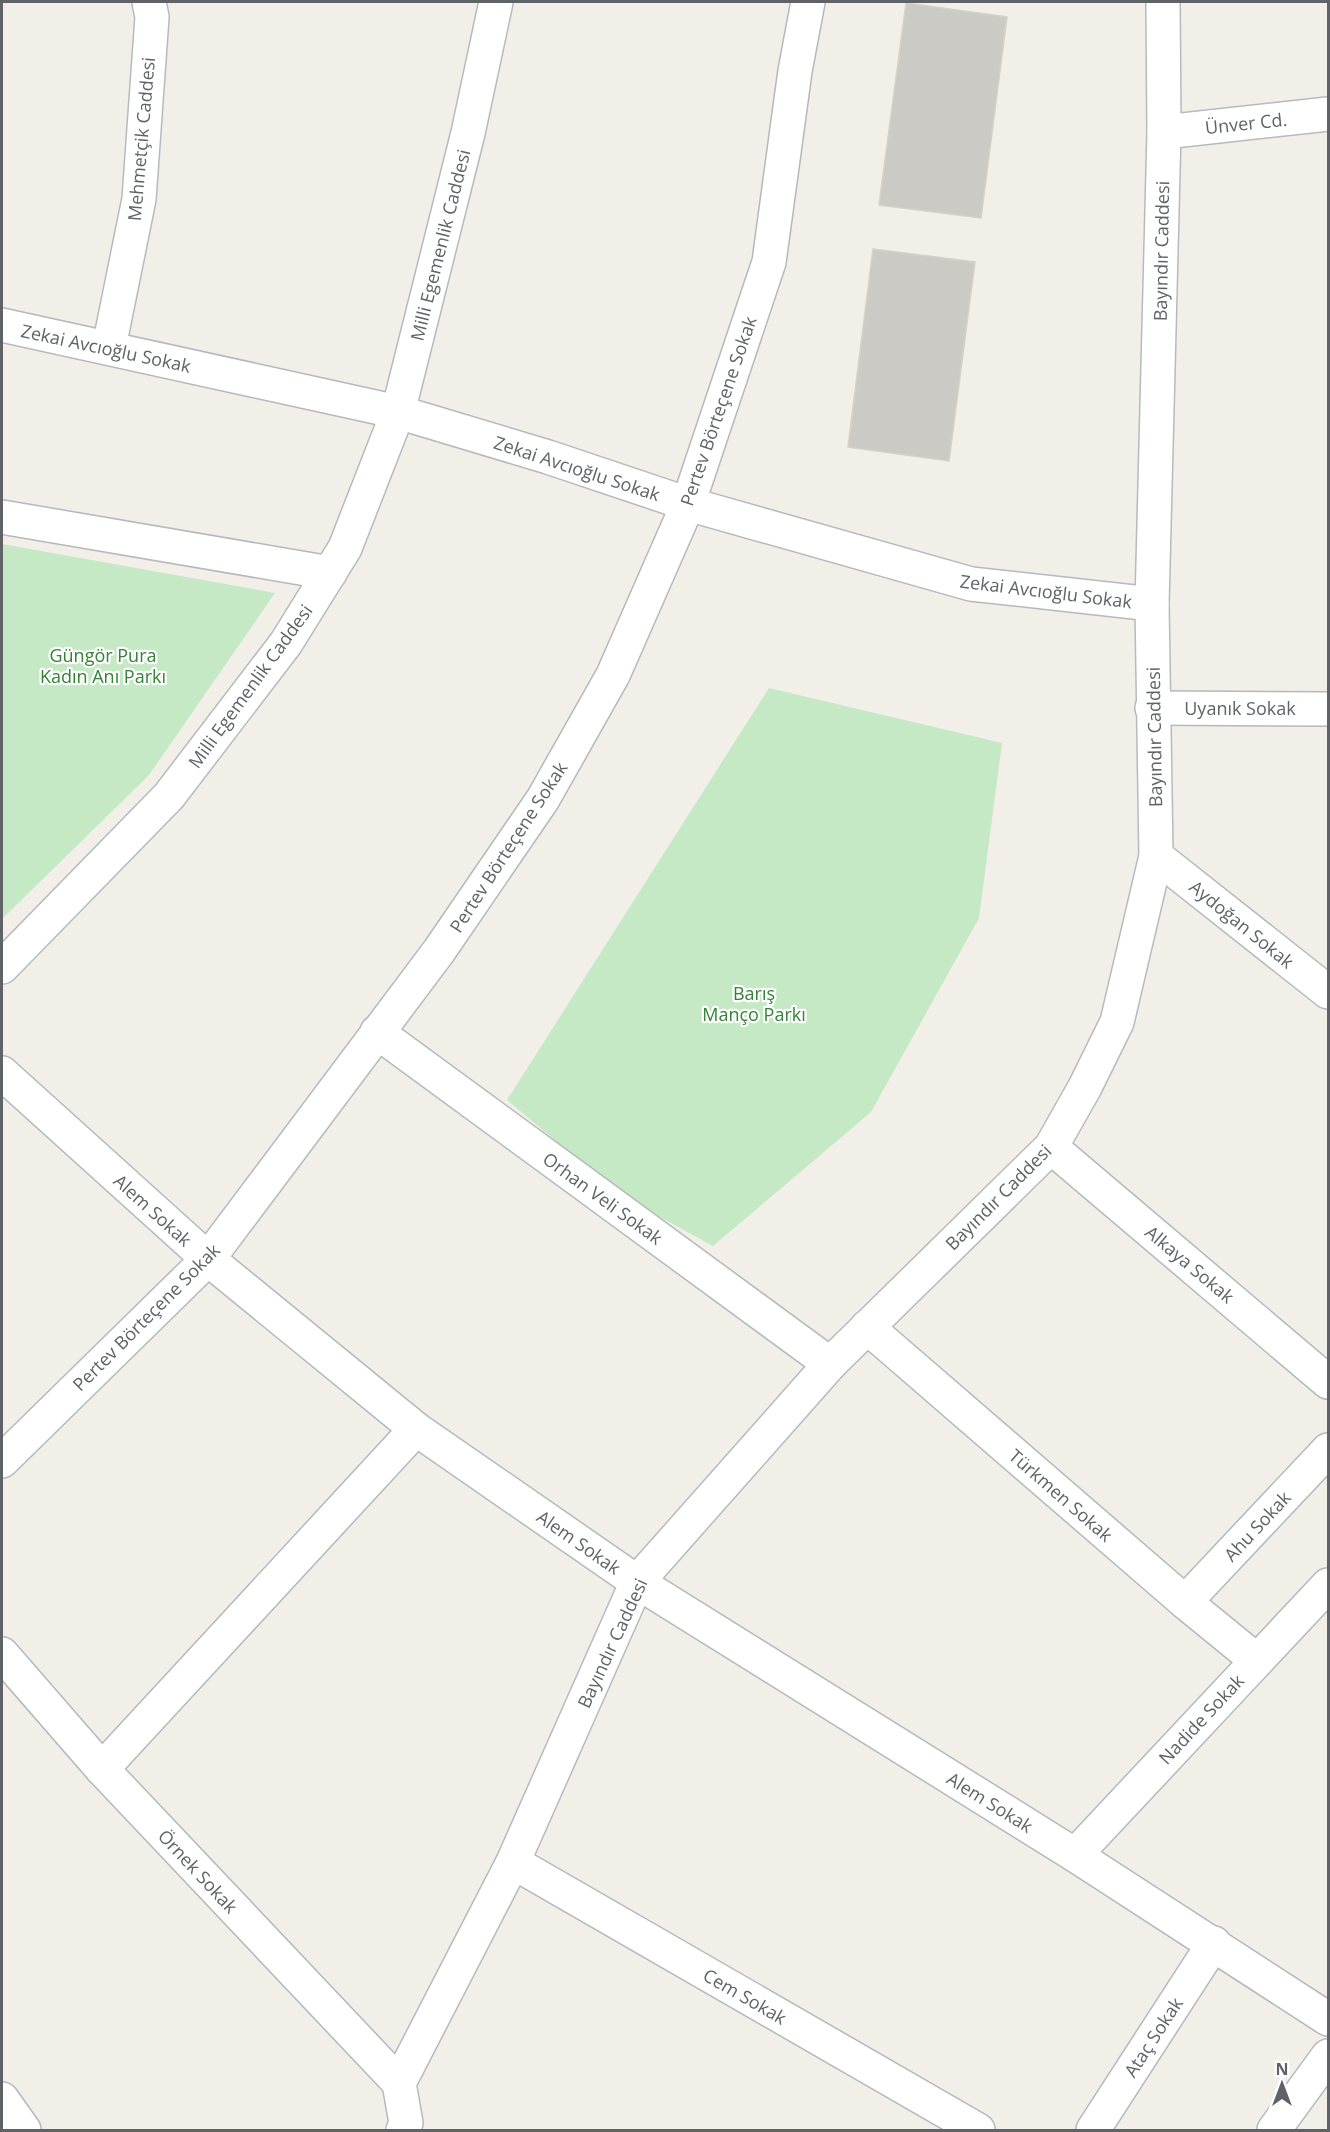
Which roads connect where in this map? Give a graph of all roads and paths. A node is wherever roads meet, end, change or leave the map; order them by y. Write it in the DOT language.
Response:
graph roads {
  1 [pos="149,2"];
  2 [pos="496,2"];
  3 [pos="808,2"];
  4 [pos="1163,2"];
  5 [pos="1329,114"];
  6 [pos="1164,132"];
  7 [pos="2,325"];
  8 [pos="109,347"];
  9 [pos="398,412"];
  10 [pos="688,504"];
  11 [pos="2,517"];
  12 [pos="330,573"];
  13 [pos="1152,604"];
  14 [pos="1152,708"];
  15 [pos="1329,709"];
  16 [pos="1156,856"];
  17 [pos="2,967"];
  18 [pos="1329,993"];
  19 [pos="377,1032"];
  20 [pos="2,1073"];
  21 [pos="1051,1147"];
  22 [pos="208,1259"];
  23 [pos="867,1327"];
  24 [pos="830,1364"];
  25 [pos="1329,1382"];
  26 [pos="416,1429"];
  27 [pos="1329,1450"];
  28 [pos="2,1461"];
  29 [pos="637,1582"];
  30 [pos="1329,1585"];
  31 [pos="1185,1602"];
  32 [pos="2,1654"];
  33 [pos="1256,1660"];
  34 [pos="102,1769"];
  35 [pos="1076,1855"];
  36 [pos="513,1862"];
  37 [pos="1214,1943"];
  38 [pos="1329,2019"];
  39 [pos="1329,2056"];
  40 [pos="399,2083"];
  41 [pos="2,2099"];
  42 [pos="409,2128"];
  43 [pos="24,2130"];
  44 [pos="978,2130"];
  45 [pos="1093,2130"];
  46 [pos="1274,2130"];
  1 -- 8 [label="street, Mehmetçik Caddesi"];
  2 -- 9 [label="street, Milli Egemenlik Caddesi"];
  3 -- 10 [label="street, Pertev Börteçene Sokak"];
  4 -- 6 [label="street, Bayındır Caddesi"];
  5 -- 6 [label="street, Ünver Cd."];
  6 -- 13 [label="street, Bayındır Caddesi"];
  7 -- 8 [label="street, Zekai Avcıoğlu Sokak"];
  8 -- 9 [label="street, Zekai Avcıoğlu Sokak"];
  9 -- 10 [label="street, Zekai Avcıoğlu Sokak"];
  9 -- 12 [label="street, Milli Egemenlik Caddesi"];
  10 -- 13 [label="street, Zekai Avcıoğlu Sokak"];
  10 -- 19 [label="street, Pertev Börteçene Sokak"];
  11 -- 12 [label="street"];
  12 -- 17 [label="street, Milli Egemenlik Caddesi"];
  13 -- 14 [label="street, Bayındır Caddesi"];
  14 -- 15 [label="street, Uyanık Sokak"];
  14 -- 16 [label="street, Bayındır Caddesi"];
  16 -- 18 [label="street, Aydoğan Sokak"];
  16 -- 21 [label="street, Bayındır Caddesi"];
  19 -- 22 [label="street, Pertev Börteçene Sokak"];
  19 -- 24 [label="street, Orhan Veli Sokak"];
  20 -- 22 [label="street, Alem Sokak"];
  21 -- 23 [label="street, Bayındır Caddesi"];
  21 -- 25 [label="street, Alkaya Sokak"];
  22 -- 26 [label="street, Alem Sokak"];
  22 -- 28 [label="street, Pertev Börteçene Sokak"];
  23 -- 24 [label="street, Bayındır Caddesi"];
  23 -- 31 [label="street, Türkmen Sokak"];
  24 -- 29 [label="street, Bayındır Caddesi"];
  26 -- 29 [label="street, Alem Sokak"];
  26 -- 34 [label="street"];
  27 -- 31 [label="street, Ahu Sokak"];
  29 -- 35 [label="street, Alem Sokak"];
  29 -- 36 [label="street, Bayındır Caddesi"];
  30 -- 33 [label="street, Nadide Sokak"];
  31 -- 33 [label="street, Türkmen Sokak"];
  32 -- 34 [label="street, Örnek Sokak"];
  33 -- 35 [label="street, Nadide Sokak"];
  34 -- 40 [label="street, Örnek Sokak"];
  35 -- 37 [label="street, Alem Sokak"];
  36 -- 40 [label="street, Bayındır Caddesi"];
  36 -- 44 [label="street, Cem Sokak"];
  37 -- 38 [label="street, Alem Sokak"];
  37 -- 45 [label="street, Ataç Sokak"];
  39 -- 46 [label="street"];
  40 -- 42 [label="street"];
  41 -- 43 [label="street"];
}
